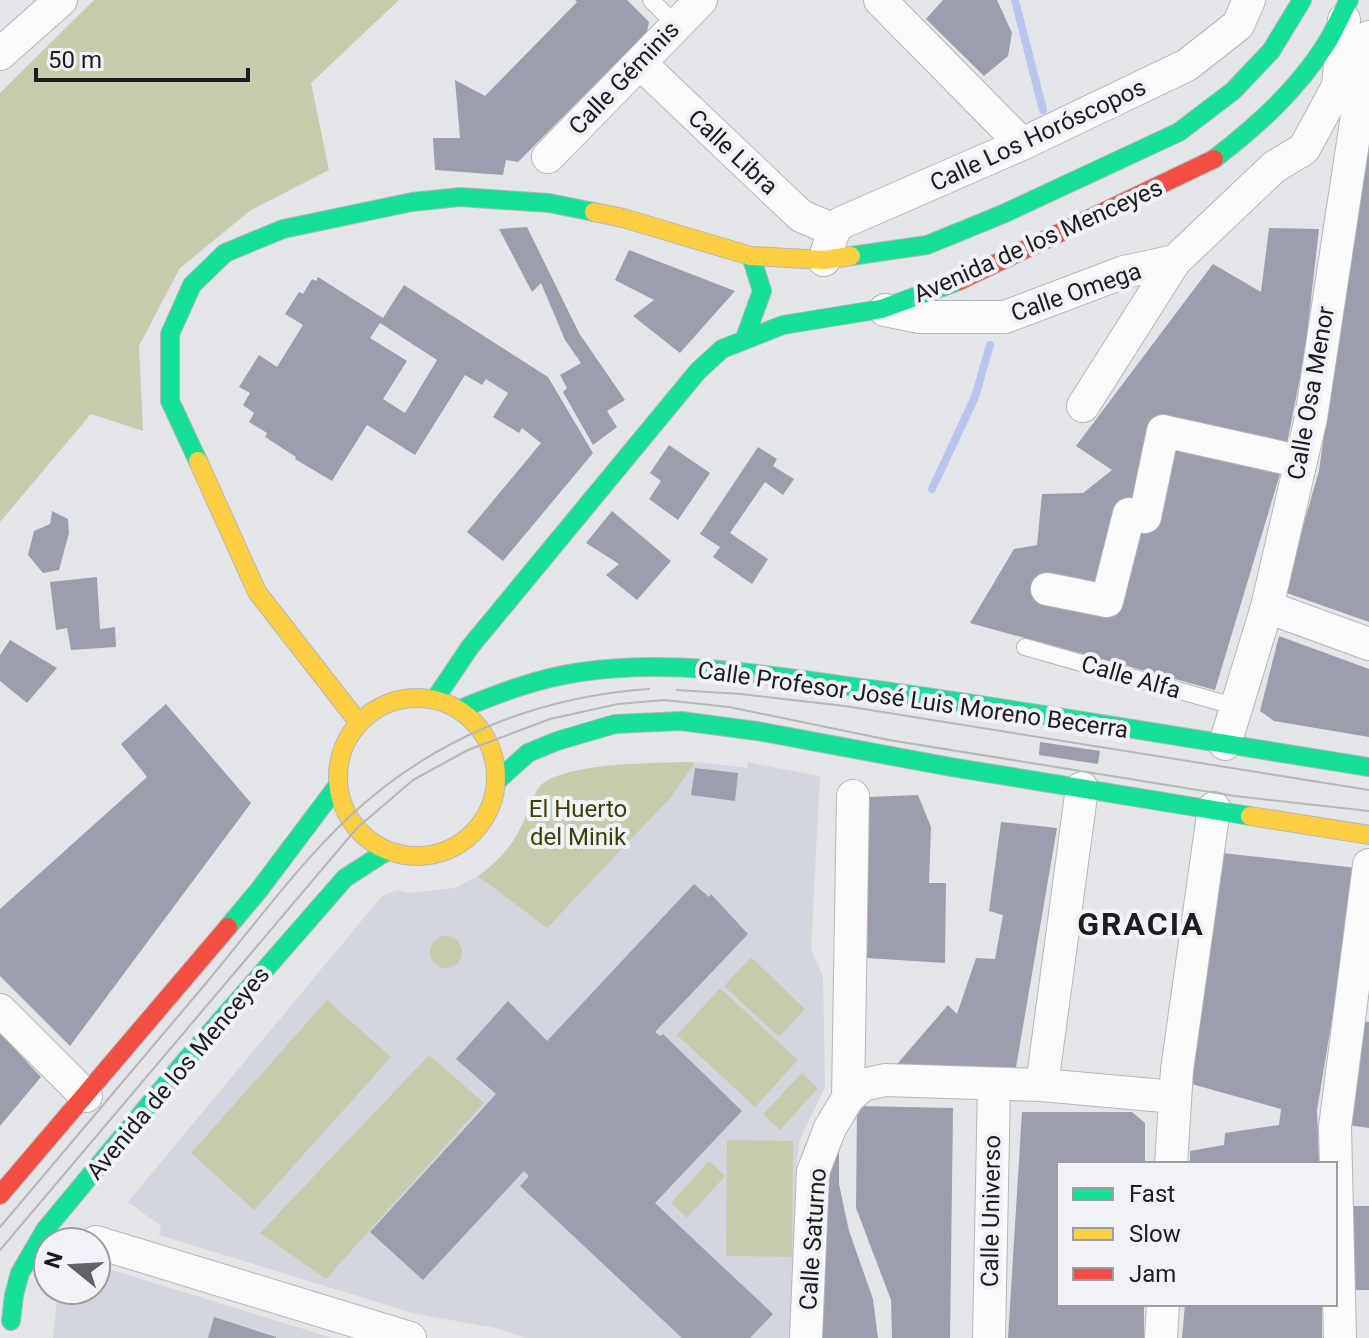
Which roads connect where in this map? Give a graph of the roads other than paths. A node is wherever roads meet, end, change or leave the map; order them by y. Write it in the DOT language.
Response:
graph roads {
  1 [pos="61,0"];
  2 [pos="651,0"];
  3 [pos="701,0"];
  4 [pos="880,0"];
  5 [pos="1249,0"];
  6 [pos="1302,0"];
  7 [pos="1347,4"];
  8 [pos="675,24"];
  9 [pos="1369,37"];
  10 [pos="0,54"];
  11 [pos="640,63"];
  12 [pos="1022,144"];
  13 [pos="1304,149"];
  14 [pos="548,157"];
  15 [pos="1346,177"];
  16 [pos="751,256"];
  17 [pos="825,256"];
  18 [pos="1175,261"];
  19 [pos="800,305"];
  20 [pos="881,309"];
  21 [pos="783,325"];
  22 [pos="745,338"];
  23 [pos="1083,406"];
  24 [pos="1289,459"];
  25 [pos="1047,589"];
  26 [pos="1267,607"];
  27 [pos="1369,644"];
  28 [pos="1025,647"];
  29 [pos="435,699"];
  30 [pos="1237,707"];
  31 [pos="460,709"];
  32 [pos="359,723"];
  33 [pos="1225,744"];
  34 [pos="1369,767"];
  35 [pos="497,781"];
  36 [pos="338,785"];
  37 [pos="1082,788"];
  38 [pos="853,796"];
  39 [pos="1214,808"];
  40 [pos="1369,835"];
  41 [pos="387,851"];
  42 [pos="1369,865"];
  43 [pos="0,1010"];
  44 [pos="994,1084"];
  45 [pos="1042,1085"];
  46 [pos="86,1096"];
  47 [pos="1175,1097"];
  48 [pos="848,1098"];
  49 [pos="1171,1162"];
  50 [pos="1336,1162"];
  51 [pos="0,1195"];
  52 [pos="1337,1211"];
  53 [pos="48,1226"];
  54 [pos="112,1247"];
  55 [pos="32,1249"];
  56 [pos="1163,1306"];
  57 [pos="9,1323"];
  58 [pos="410,1338"];
  59 [pos="806,1338"];
  60 [pos="989,1338"];
  61 [pos="1161,1338"];
  62 [pos="1340,1338"];
  1 -- 10 [label="street"];
  2 -- 8 [label="lane"];
  3 -- 8 [label="street, Calle Géminis"];
  4 -- 12 [label="street"];
  5 -- 12 [label="street, Calle Los Horóscopos"];
  6 -- 17 [label="main road, Avenida de los Menceyes"];
  7 -- 13 [label="street, Calle Omega"];
  7 -- 20 [label="main road, Avenida de los Menceyes"];
  8 -- 11 [label="street, Calle Géminis"];
  9 -- 15 [label="street, Calle Osa Menor"];
  11 -- 14 [label="street, Calle Géminis"];
  11 -- 17 [label="street, Calle Libra"];
  12 -- 17 [label="street, Calle Los Horóscopos"];
  13 -- 15 [label="street"];
  13 -- 18 [label="street, Calle Omega"];
  15 -- 26 [label="street, Calle Osa Menor"];
  16 -- 17 [label="main road, Avenida de los Menceyes"];
  16 -- 22 [label="main road"];
  16 -- 32 [label="main road, Avenida de los Menceyes"];
  18 -- 20 [label="street, Calle Omega"];
  18 -- 23 [label="street, Calle Omega"];
  19 -- 21 [label="main road"];
  20 -- 21 [label="main road, Avenida de los Menceyes"];
  21 -- 22 [label="main road, Avenida de los Menceyes"];
  22 -- 29 [label="main road, Avenida de los Menceyes"];
  24 -- 25 [label="street"];
  26 -- 27 [label="street"];
  26 -- 30 [label="street, Calle Osa Menor"];
  28 -- 30 [label="lane, Calle Alfa"];
  29 -- 31 [label="main road"];
  29 -- 32 [label="main road"];
  30 -- 33 [label="street, Calle Osa Menor"];
  31 -- 33 [label="main road, Calle Profesor José Luis Moreno Becerra"];
  31 -- 35 [label="main road"];
  32 -- 36 [label="main road"];
  33 -- 34 [label="main road, Calle Profesor José Luis Moreno Becerra"];
  35 -- 37 [label="main road"];
  35 -- 41 [label="main road"];
  36 -- 41 [label="main road"];
  36 -- 46 [label="main road"];
  37 -- 39 [label="main road"];
  37 -- 45 [label="street"];
  38 -- 48 [label="street"];
  39 -- 40 [label="main road"];
  39 -- 47 [label="street"];
  41 -- 53 [label="main road, Avenida de los Menceyes"];
  42 -- 50 [label="street"];
  43 -- 46 [label="street"];
  44 -- 45 [label="street"];
  44 -- 48 [label="street"];
  44 -- 60 [label="street, Calle Universo"];
  45 -- 47 [label="street"];
  46 -- 51 [label="main road"];
  47 -- 49 [label="street"];
  48 -- 59 [label="street, Calle Saturno"];
  52 -- 62 [label="street"];
  54 -- 58 [label="street"];
  55 -- 57 [label="main road, Avenida de los Menceyes"];
  56 -- 61 [label="street"];
}
